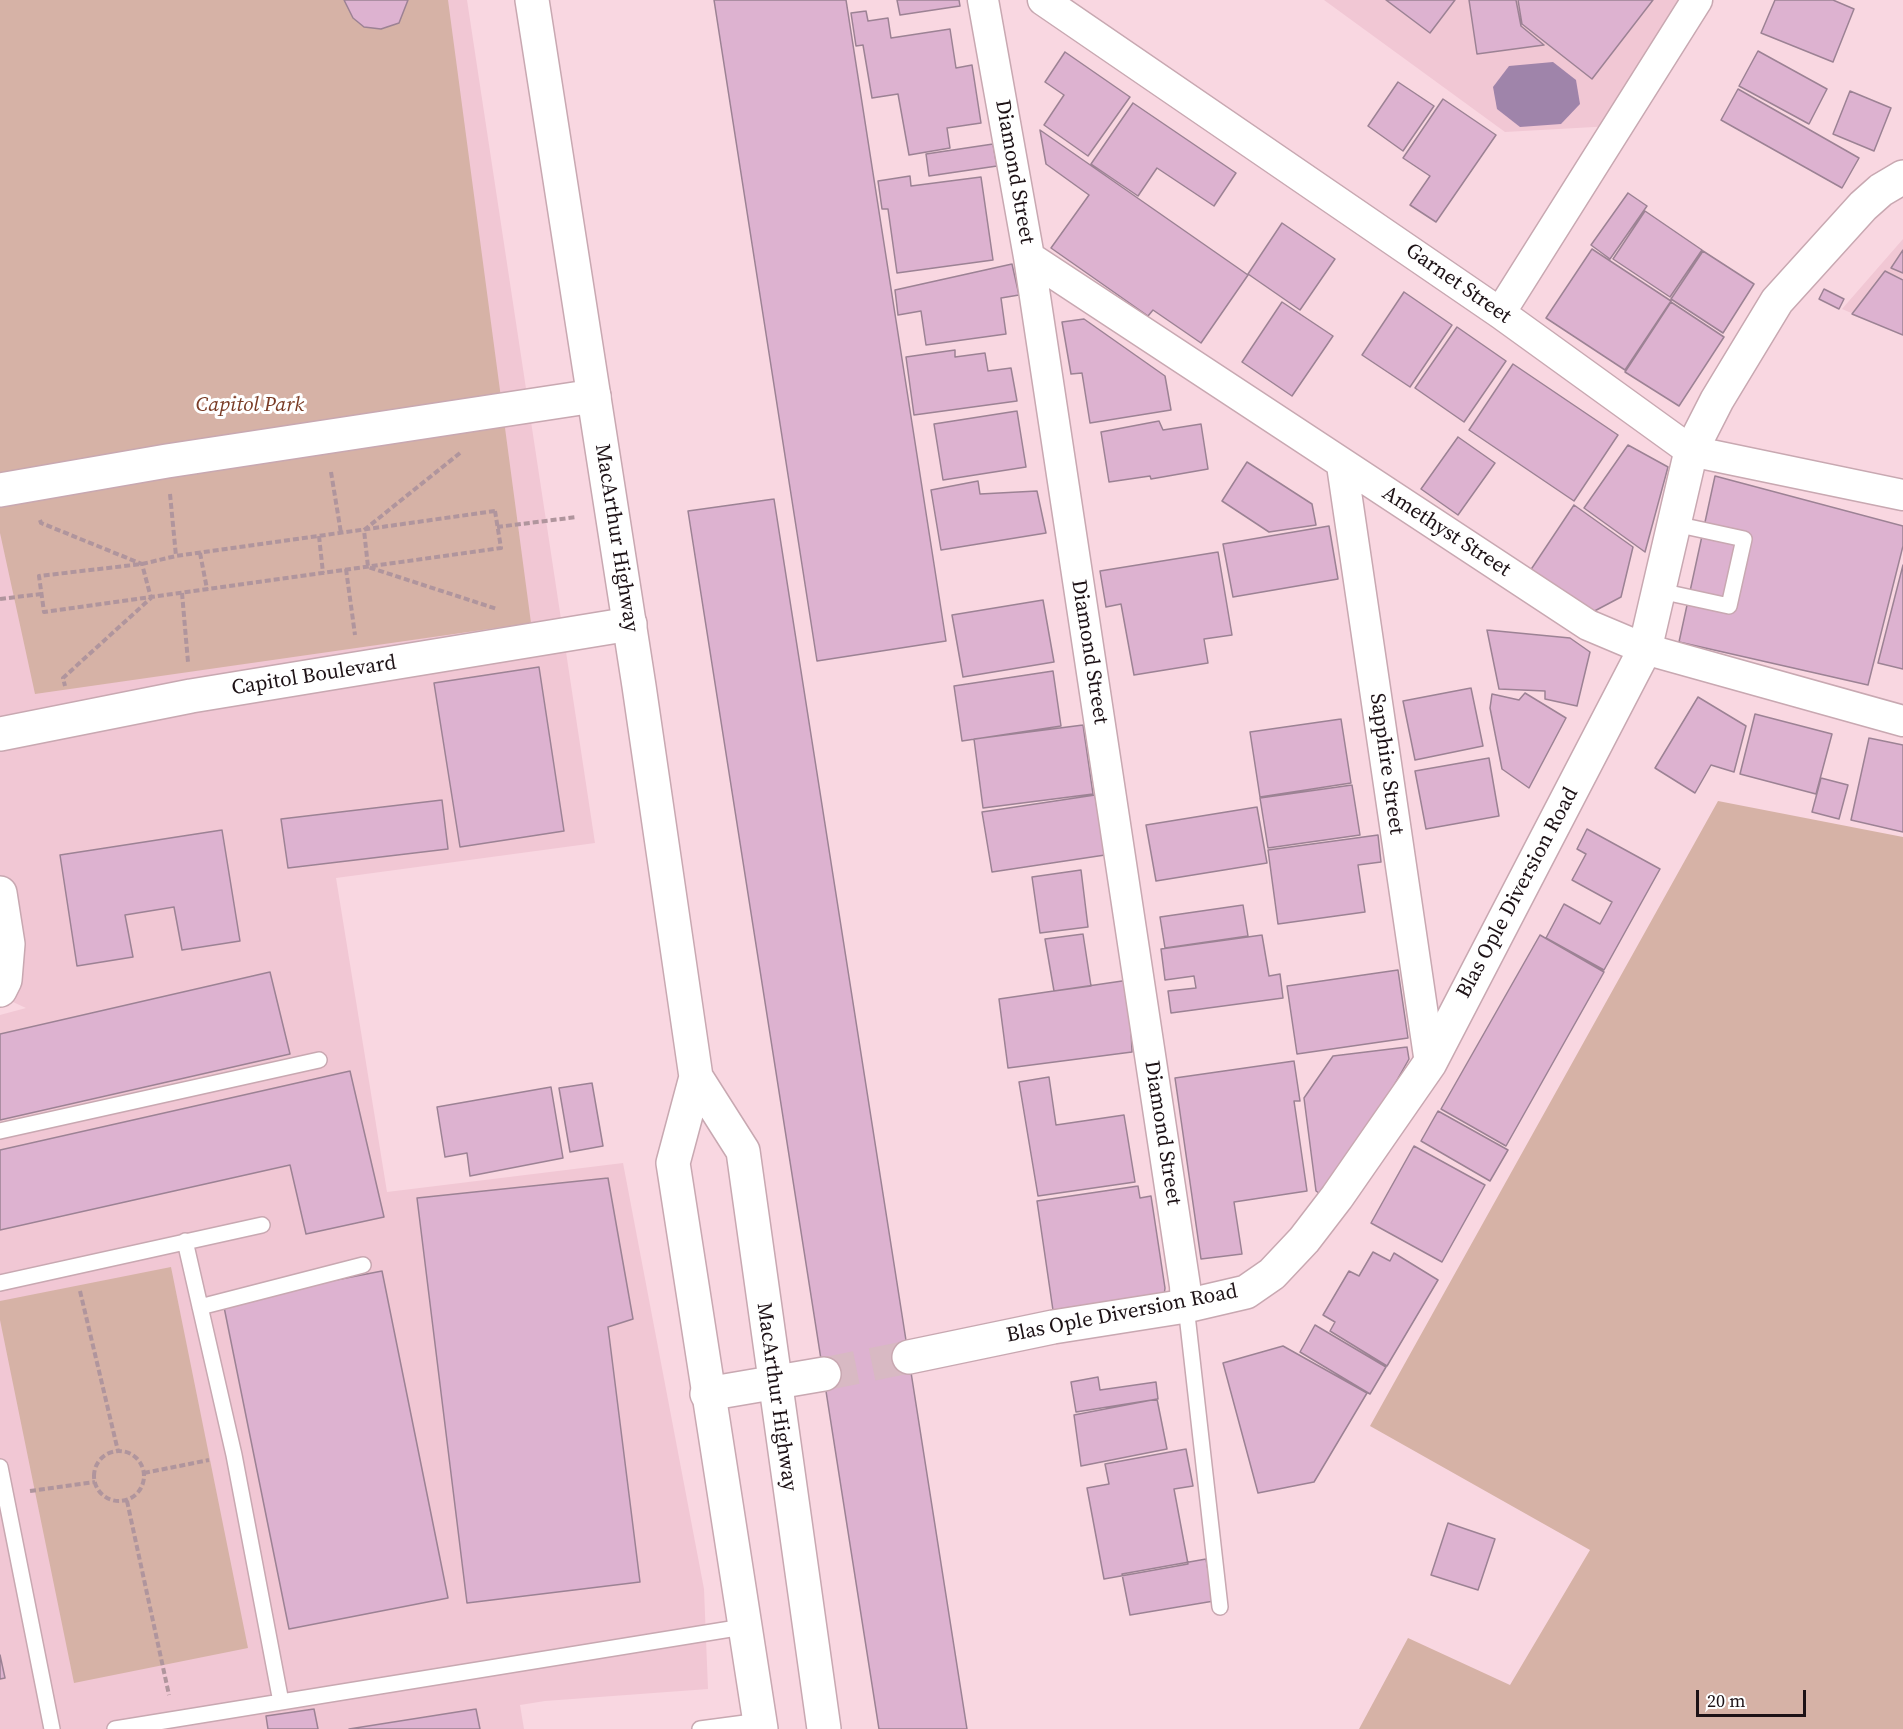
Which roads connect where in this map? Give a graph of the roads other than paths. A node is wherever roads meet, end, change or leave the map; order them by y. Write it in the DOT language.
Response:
graph roads {
  1 [pos="532,0"];
  2 [pos="983,0"];
  3 [pos="1043,0"];
  4 [pos="1697,0"];
  5 [pos="1903,177"];
  6 [pos="1029,257"];
  7 [pos="1500,313"];
  8 [pos="594,396"];
  9 [pos="1691,452"];
  10 [pos="1342,465"];
  11 [pos="14,488"];
  12 [pos="1903,495"];
  13 [pos="1675,524"];
  14 [pos="1660,591"];
  15 [pos="630,624"];
  16 [pos="1645,649"];
  17 [pos="1903,721"];
  18 [pos="0,734"];
  19 [pos="0,893"];
  20 [pos="0,990"];
  21 [pos="319,1060"];
  22 [pos="1430,1063"];
  23 [pos="696,1077"];
  24 [pos="0,1131"];
  25 [pos="262,1225"];
  26 [pos="185,1241"];
  27 [pos="363,1265"];
  28 [pos="0,1283"];
  29 [pos="1186,1306"];
  30 [pos="200,1307"];
  31 [pos="909,1357"];
  32 [pos="824,1374"];
  33 [pos="774,1384"];
  34 [pos="707,1394"];
  35 [pos="0,1467"];
  36 [pos="1220,1607"];
  37 [pos="743,1627"];
  38 [pos="281,1702"];
  39 [pos="761,1725"];
  40 [pos="52,1729"];
  41 [pos="115,1729"];
  42 [pos="700,1729"];
  43 [pos="824,1729"];
  1 -- 8 [label="main road, MacArthur Highway"];
  2 -- 6 [label="street, Diamond Street"];
  3 -- 7 [label="street, Garnet Street"];
  4 -- 7 [label="street"];
  5 -- 9 [label="main road, Blas Ople Diversion Road"];
  6 -- 10 [label="street, Amethyst Street"];
  6 -- 29 [label="street, Diamond Street"];
  7 -- 9 [label="street, Garnet Street"];
  8 -- 11 [label="main road"];
  8 -- 15 [label="main road, MacArthur Highway"];
  9 -- 12 [label="street, Garnet Street"];
  9 -- 13 [label="main road, Blas Ople Diversion Road"];
  10 -- 16 [label="street, Amethyst Street"];
  10 -- 22 [label="street, Sapphire Street"];
  13 -- 14 [label="main road, Blas Ople Diversion Road"];
  13 -- 14 [label="lane"];
  14 -- 16 [label="main road, Blas Ople Diversion Road"];
  15 -- 18 [label="main road, Capitol Boulevard"];
  15 -- 23 [label="main road, MacArthur Highway"];
  16 -- 17 [label="street, Amethyst Street"];
  16 -- 22 [label="main road, Blas Ople Diversion Road"];
  19 -- 20 [label="main road"];
  21 -- 24 [label="lane"];
  22 -- 29 [label="main road, Blas Ople Diversion Road"];
  23 -- 33 [label="main road, MacArthur Highway"];
  23 -- 34 [label="main road, MacArthur Highway"];
  25 -- 26 [label="lane"];
  26 -- 28 [label="lane"];
  26 -- 30 [label="lane"];
  27 -- 30 [label="lane"];
  29 -- 31 [label="main road, Blas Ople Diversion Road"];
  29 -- 36 [label="lane"];
  30 -- 38 [label="lane"];
  32 -- 33 [label="main road"];
  33 -- 34 [label="main road"];
  33 -- 43 [label="main road, MacArthur Highway"];
  34 -- 37 [label="main road, MacArthur Highway"];
  35 -- 40 [label="lane"];
  37 -- 38 [label="lane"];
  37 -- 39 [label="main road, MacArthur Highway"];
  38 -- 41 [label="lane"];
  39 -- 42 [label="lane"];
}
